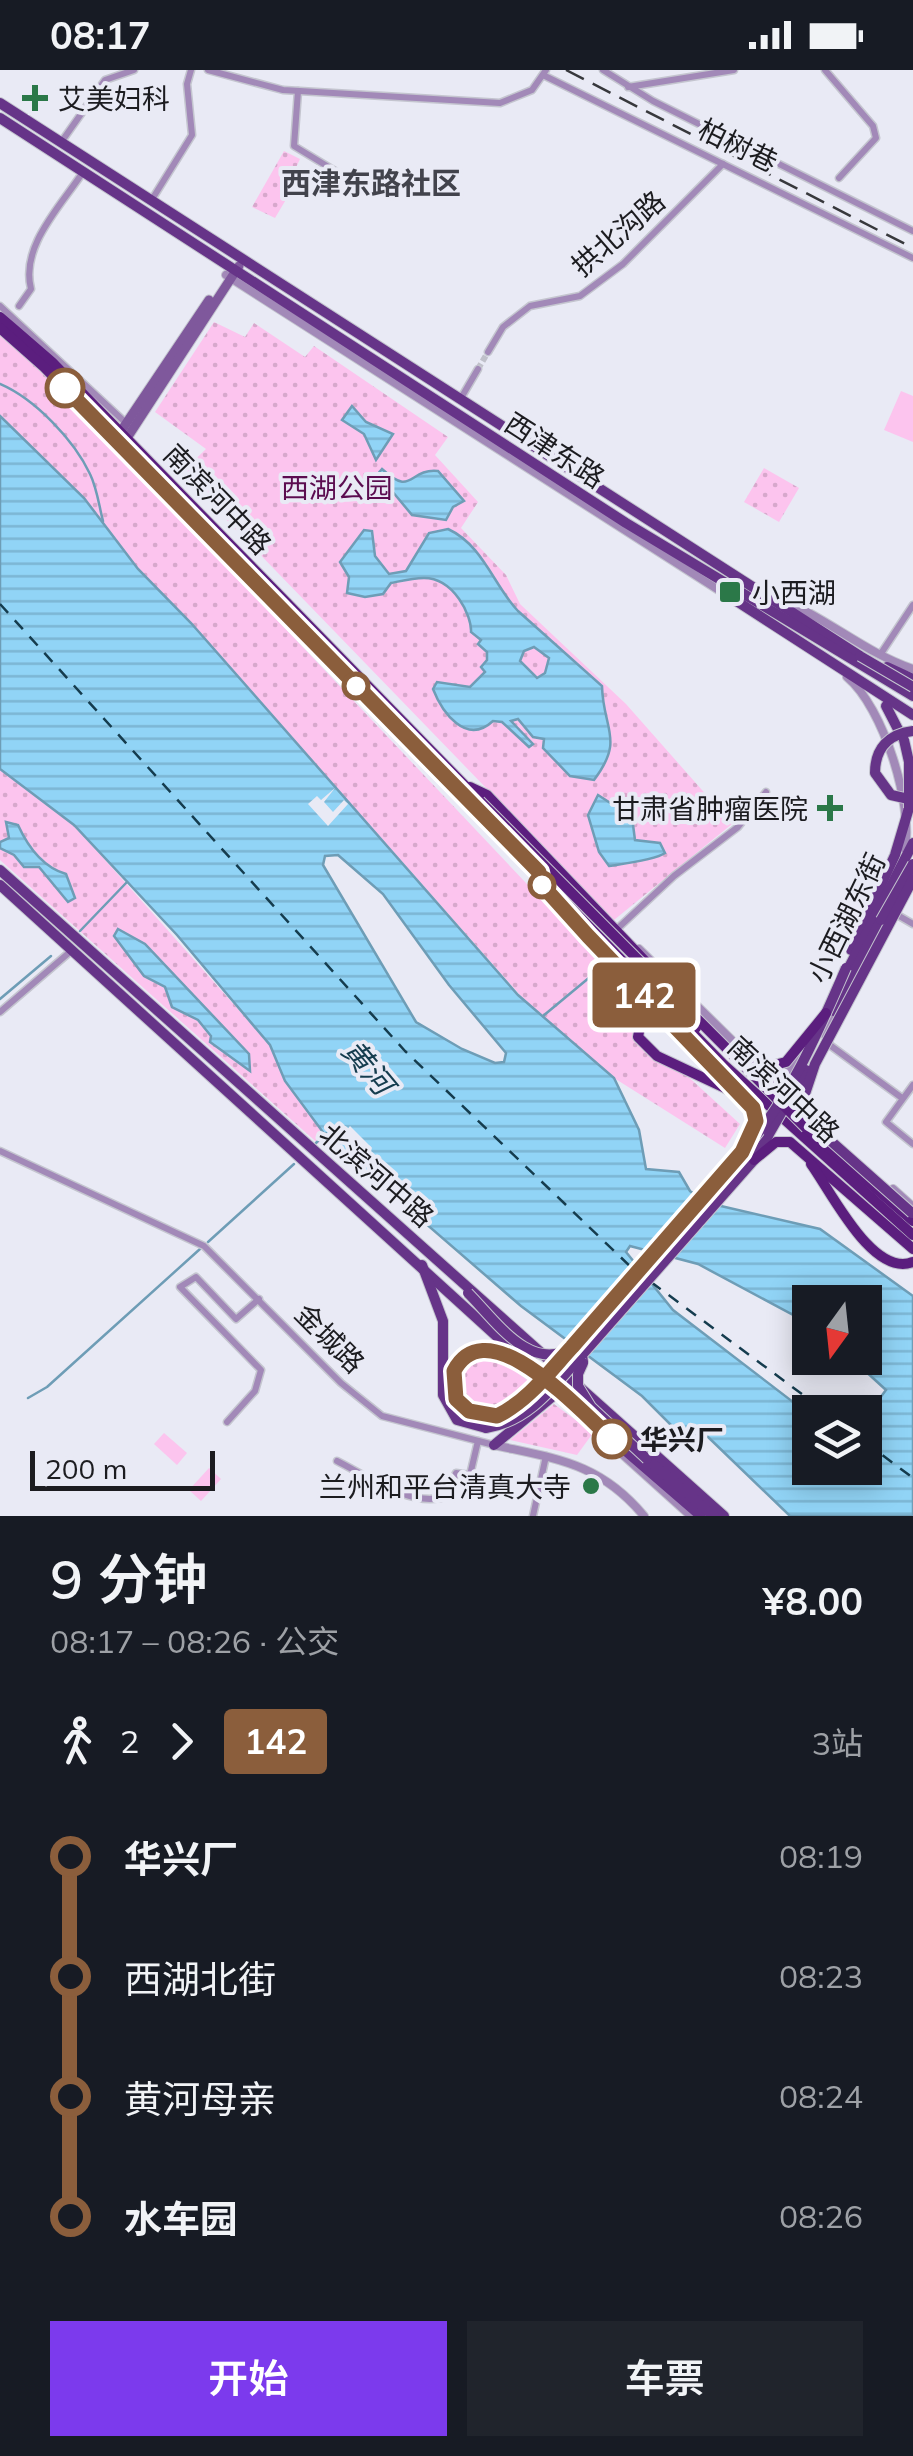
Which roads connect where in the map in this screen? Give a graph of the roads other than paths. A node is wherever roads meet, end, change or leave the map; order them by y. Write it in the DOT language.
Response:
graph roads {
  1 [pos="134,70"];
  2 [pos="191,70"];
  3 [pos="208,70"];
  4 [pos="603,70"];
  5 [pos="734,70"];
  6 [pos="825,70"];
  7 [pos="545,72"];
  8 [pos="627,87"];
  9 [pos="298,91"];
  10 [pos="0,102"];
  11 [pos="0,118"];
  12 [pos="61,142"];
  13 [pos="722,164"];
  14 [pos="84,172"];
  15 [pos="839,178"];
  16 [pos="350,180"];
  17 [pos="151,202"];
  18 [pos="913,231"];
  19 [pos="241,258"];
  20 [pos="913,258"];
  21 [pos="231,273"];
  22 [pos="0,306"];
  23 [pos="20,306"];
  24 [pos="0,317"];
  25 [pos="0,328"];
  26 [pos="488,352"];
  27 [pos="478,369"];
  28 [pos="459,401"];
  29 [pos="122,436"];
  30 [pos="717,579"];
  31 [pos="760,592"];
  32 [pos="736,600"];
  33 [pos="913,605"];
  34 [pos="812,626"];
  35 [pos="826,657"];
  36 [pos="857,659"];
  37 [pos="881,660"];
  38 [pos="913,670"];
  39 [pos="913,679"];
  40 [pos="913,688"];
  41 [pos="873,689"];
  42 [pos="913,696"];
  43 [pos="909,714"];
  44 [pos="908,735"];
  45 [pos="464,785"];
  46 [pos="766,792"];
  47 [pos="911,800"];
  48 [pos="913,823"];
  49 [pos="913,843"];
  50 [pos="913,862"];
  51 [pos="0,870"];
  52 [pos="539,872"];
  53 [pos="913,878"];
  54 [pos="0,885"];
  55 [pos="885,916"];
  56 [pos="913,924"];
  57 [pos="617,928"];
  58 [pos="73,950"];
  59 [pos="856,980"];
  60 [pos="0,1012"];
  61 [pos="830,1012"];
  62 [pos="823,1042"];
  63 [pos="750,1074"];
  64 [pos="913,1084"];
  65 [pos="778,1087"];
  66 [pos="740,1095"];
  67 [pos="902,1098"];
  68 [pos="791,1102"];
  69 [pos="913,1144"];
  70 [pos="798,1148"];
  71 [pos="0,1151"];
  72 [pos="742,1152"];
  73 [pos="754,1160"];
  74 [pos="384,1213"];
  75 [pos="912,1216"];
  76 [pos="913,1235"];
  77 [pos="913,1249"];
  78 [pos="913,1262"];
  79 [pos="421,1264"];
  80 [pos="259,1299"];
  81 [pos="577,1351"];
  82 [pos="546,1354"];
  83 [pos="534,1368"];
  84 [pos="558,1392"];
  85 [pos="227,1422"];
  86 [pos="486,1422"];
  87 [pos="478,1441"];
  88 [pos="494,1444"];
  89 [pos="546,1456"];
  90 [pos="337,1461"];
  91 [pos="533,1516"];
  92 [pos="644,1516"];
  93 [pos="691,1516"];
  94 [pos="701,1516"];
  95 [pos="714,1516"];
  96 [pos="724,1516"];
  1 -- 12 [label="street"];
  2 -- 17 [label="street"];
  3 -- 9 [label="street"];
  4 -- 8 [label="street"];
  5 -- 8 [label="street"];
  6 -- 15 [label="street"];
  7 -- 9 [label="street"];
  7 -- 13 [label="street, 柏树巷"];
  8 -- 18 [label="street"];
  9 -- 16 [label="street"];
  10 -- 12 [label="main road, 西津东路"];
  11 -- 14 [label="main road, 西津东路"];
  12 -- 17 [label="main road, 西津东路"];
  13 -- 20 [label="street, 柏树巷"];
  13 -- 26 [label="street, 拱北沟路"];
  14 -- 21 [label="main road, 西津东路"];
  14 -- 23 [label="street"];
  17 -- 19 [label="main road, 西津东路"];
  19 -- 21 [label="main road"];
  19 -- 28 [label="main road, 西津东路"];
  21 -- 29 [label="main road"];
  21 -- 29 [label="main road"];
  21 -- 30 [label="main road, 西津东路"];
  21 -- 32 [label="street, 西津东路"];
  22 -- 29 [label="street"];
  24 -- 29 [label="highway, 南滨河中路"];
  25 -- 29 [label="highway, 南滨河中路"];
  27 -- 28 [label="street"];
  28 -- 31 [label="main road, 西津东路"];
  29 -- 45 [label="highway, 南滨河中路"];
  29 -- 52 [label="highway, 南滨河中路"];
  30 -- 32 [label="main road"];
  30 -- 36 [label="main road, 西津东路"];
  31 -- 34 [label="main road, 西津东路"];
  31 -- 37 [label="street, 西津东路"];
  32 -- 35 [label="main road"];
  33 -- 37 [label="street"];
  34 -- 36 [label="main road, 西津东路"];
  34 -- 37 [label="main road"];
  35 -- 41 [label="main road"];
  35 -- 47 [label="street, 小西湖东街"];
  36 -- 40 [label="main road, bridge"];
  36 -- 42 [label="main road"];
  37 -- 38 [label="street, 西津东路"];
  37 -- 39 [label="main road, bridge"];
  41 -- 43 [label="main road"];
  41 -- 44 [label="main road"];
  44 -- 47 [label="main road, bridge"];
  44 -- 47 [label="main road, bridge"];
  45 -- 57 [label="highway"];
  45 -- 63 [label="highway, 南滨河中路, bridge"];
  46 -- 57 [label="street"];
  47 -- 48 [label="street, 小西湖东街"];
  47 -- 61 [label="main road, bridge"];
  48 -- 65 [label="street, 小西湖东街"];
  49 -- 61 [label="main road, bridge"];
  50 -- 55 [label="main road, bridge"];
  51 -- 74 [label="main road, 北滨河中路"];
  52 -- 66 [label="highway, bridge"];
  52 -- 76 [label="highway, 南滨河中路"];
  53 -- 59 [label="main road, bridge"];
  54 -- 58 [label="main road, 北滨河中路"];
  55 -- 56 [label="street"];
  55 -- 61 [label="main road"];
  55 -- 62 [label="street, 小西湖东街"];
  57 -- 61 [label="highway, bridge"];
  57 -- 65 [label="street, 南滨河中路"];
  58 -- 60 [label="street"];
  58 -- 79 [label="main road, 北滨河中路"];
  59 -- 61 [label="main road, bridge"];
  59 -- 62 [label="main road, bridge"];
  61 -- 62 [label="main road, bridge"];
  61 -- 72 [label="main road, bridge"];
  61 -- 73 [label="main road, bridge"];
  62 -- 67 [label="street"];
  62 -- 68 [label="street, 小西湖东街"];
  62 -- 75 [label="main road, bridge"];
  63 -- 66 [label="highway, bridge"];
  63 -- 75 [label="highway, 南滨河中路, bridge"];
  64 -- 67 [label="street"];
  65 -- 68 [label="street, 南滨河中路"];
  66 -- 72 [label="highway, bridge"];
  67 -- 69 [label="street"];
  68 -- 75 [label="street, 南滨河中路"];
  70 -- 73 [label="highway"];
  70 -- 77 [label="highway"];
  70 -- 78 [label="highway"];
  71 -- 80 [label="street, 金城路"];
  72 -- 81 [label="main road"];
  73 -- 81 [label="main road"];
  74 -- 81 [label="main road, bridge"];
  74 -- 82 [label="main road, 北滨河中路"];
  79 -- 83 [label="main road, 北滨河中路"];
  79 -- 86 [label="main road"];
  80 -- 85 [label="street"];
  80 -- 87 [label="street, 金城路"];
  81 -- 86 [label="main road, bridge"];
  81 -- 95 [label="main road, bridge"];
  82 -- 83 [label="main road"];
  82 -- 96 [label="main road, 北滨河中路"];
  83 -- 84 [label="main road, 北滨河中路"];
  84 -- 86 [label="main road"];
  84 -- 88 [label="main road"];
  84 -- 93 [label="street"];
  84 -- 94 [label="main road"];
  87 -- 88 [label="street, 金城路"];
  87 -- 90 [label="street"];
  88 -- 89 [label="street, 金城路"];
  89 -- 91 [label="street"];
  89 -- 92 [label="street, 金城路"];
}
